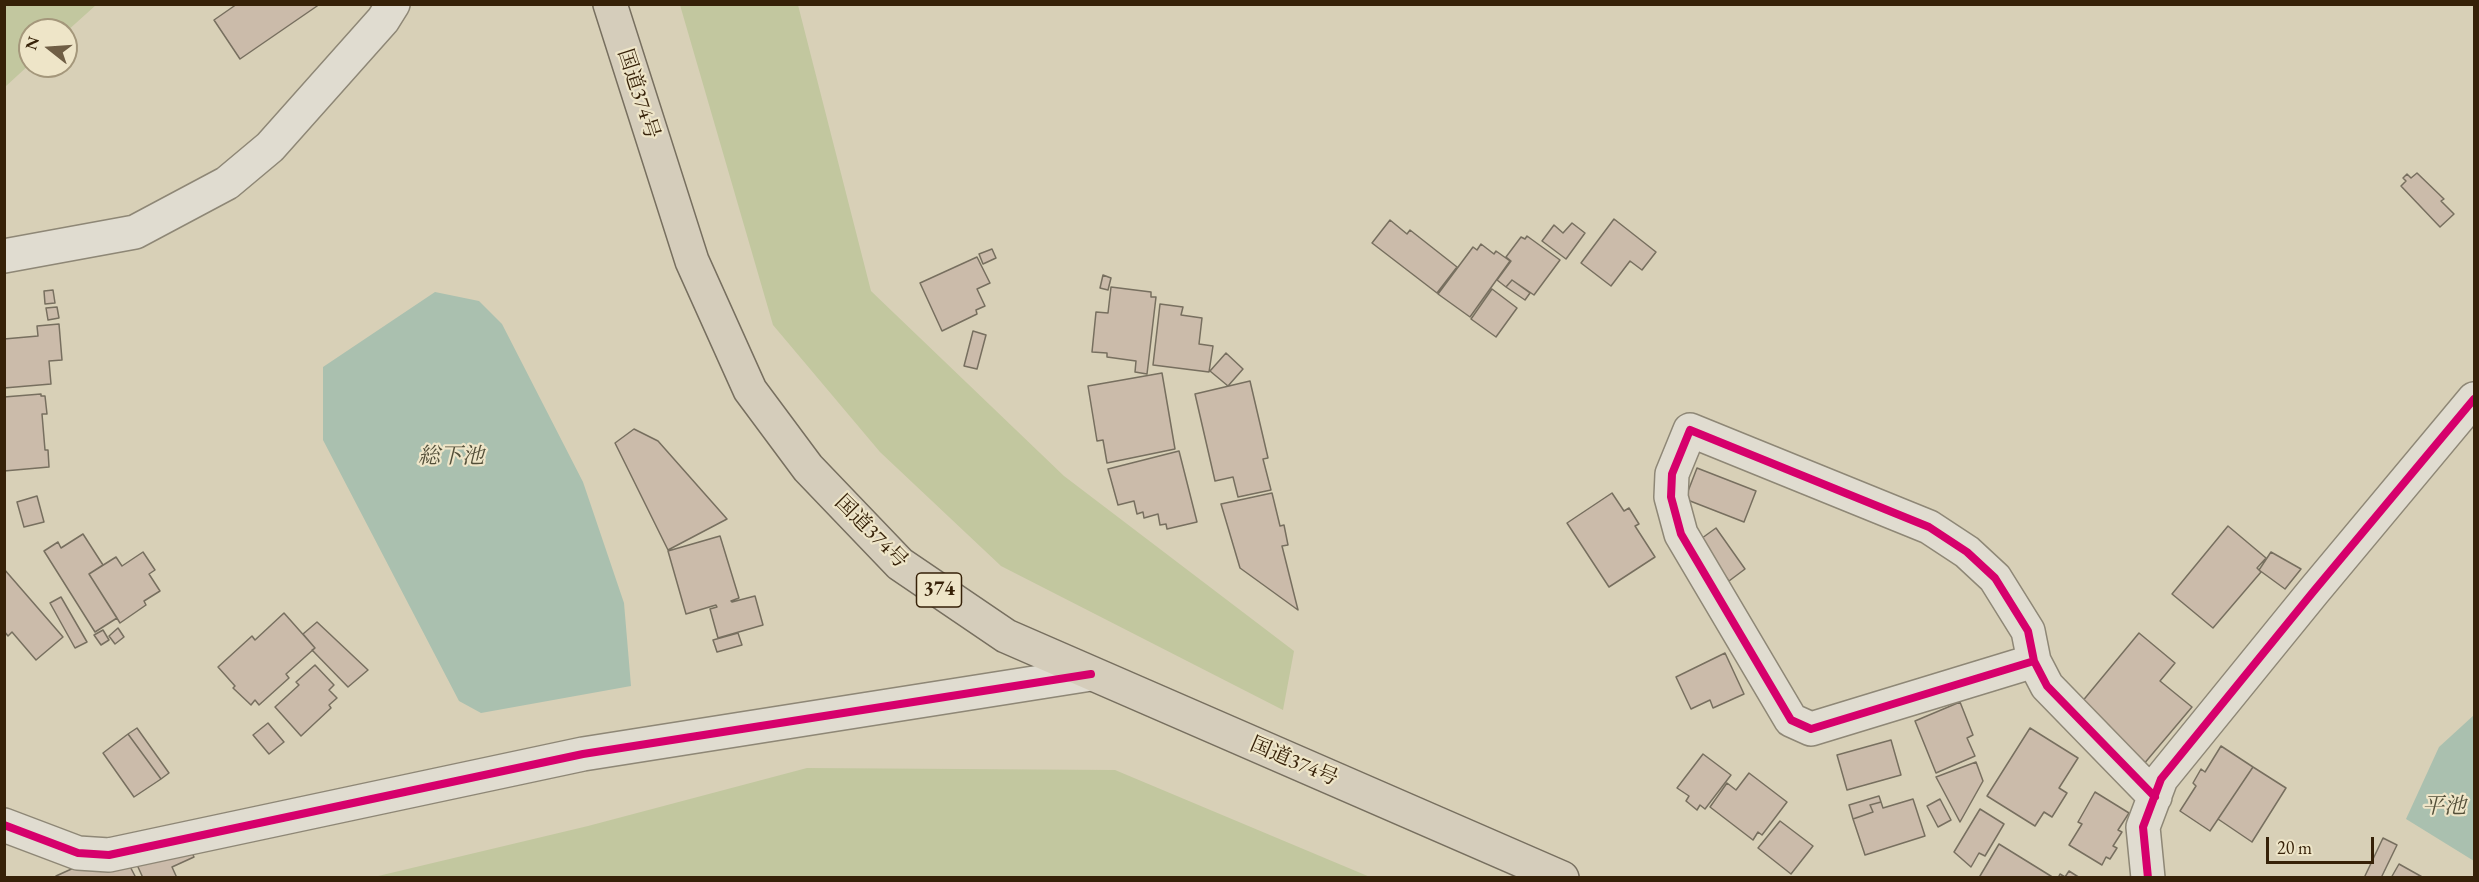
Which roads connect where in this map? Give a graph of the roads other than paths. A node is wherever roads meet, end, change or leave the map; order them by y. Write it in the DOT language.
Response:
graph roads {
  1 [pos="393,4"];
  2 [pos="610,4"];
  3 [pos="4,256"];
  4 [pos="2475,399"];
  5 [pos="2034,661"];
  6 [pos="1091,674"];
  7 [pos="2155,797"];
  8 [pos="4,825"];
  9 [pos="1562,878"];
  10 [pos="2148,878"];
  1 -- 3 [label="street"];
  2 -- 6 [label="highway, 国道374号 / 374"];
  4 -- 7 [label="street"];
  5 -- 5 [label="street"];
  5 -- 7 [label="street"];
  6 -- 8 [label="street"];
  6 -- 9 [label="highway, 国道374号 / 374"];
  7 -- 10 [label="street"];
}
